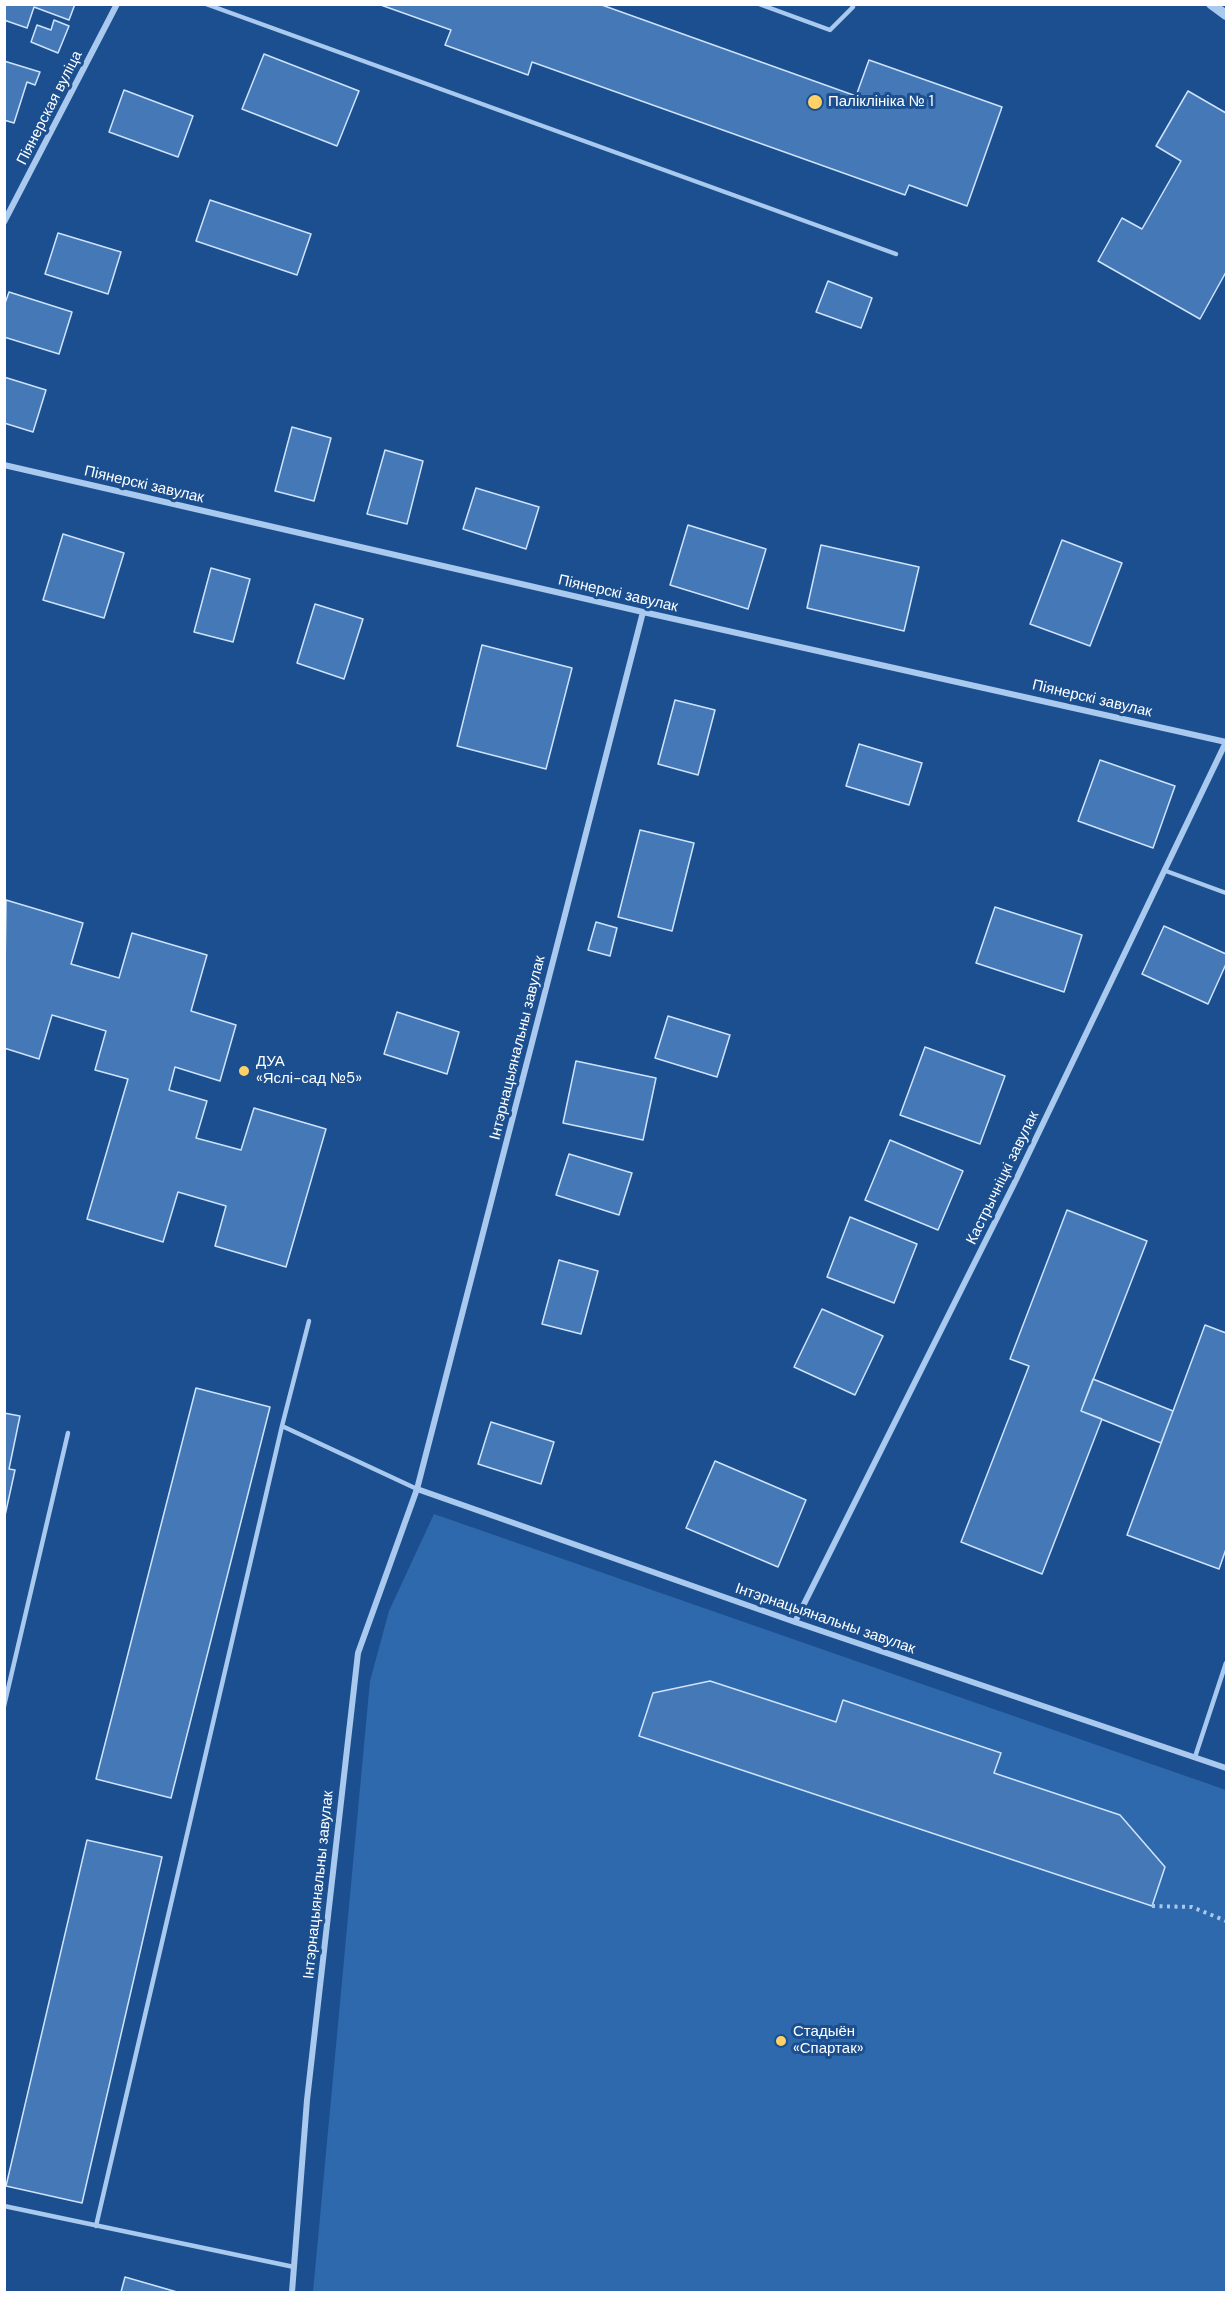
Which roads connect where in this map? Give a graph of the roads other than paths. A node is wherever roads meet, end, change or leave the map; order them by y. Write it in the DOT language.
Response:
graph roads {
  1 [pos="117,4"];
  2 [pos="206,4"];
  3 [pos="759,4"];
  4 [pos="852,4"];
  5 [pos="1211,4"];
  6 [pos="1227,15"];
  7 [pos="4,222"];
  8 [pos="896,254"];
  9 [pos="4,465"];
  10 [pos="643,612"];
  11 [pos="1226,742"];
  12 [pos="1166,871"];
  13 [pos="1227,893"];
  14 [pos="309,1321"];
  15 [pos="282,1426"];
  16 [pos="68,1433"];
  17 [pos="417,1490"];
  18 [pos="795,1622"];
  19 [pos="1227,1662"];
  20 [pos="4,1706"];
  21 [pos="1195,1757"];
  22 [pos="1227,1768"];
  23 [pos="4,2206"];
  24 [pos="96,2226"];
  25 [pos="294,2267"];
  26 [pos="292,2292"];
  1 -- 7 [label="street, Піянерская вуліца"];
  2 -- 8 [label="lane"];
  3 -- 4 [label="lane"];
  5 -- 6 [label="street"];
  9 -- 10 [label="street, Піянерскі завулак"];
  10 -- 11 [label="street, Піянерскі завулак"];
  10 -- 17 [label="street, Інтэрнацыянальны завулак"];
  11 -- 12 [label="street, Кастрычніцкі завулак"];
  12 -- 13 [label="lane"];
  12 -- 18 [label="street, Кастрычніцкі завулак"];
  14 -- 15 [label="lane"];
  15 -- 17 [label="lane"];
  15 -- 24 [label="lane"];
  16 -- 20 [label="lane"];
  17 -- 18 [label="street, Інтэрнацыянальны завулак"];
  17 -- 25 [label="street, Інтэрнацыянальны завулак"];
  18 -- 21 [label="street, Інтэрнацыянальны завулак"];
  19 -- 21 [label="lane"];
  21 -- 22 [label="street, Інтэрнацыянальны завулак"];
  23 -- 24 [label="lane"];
  24 -- 25 [label="lane"];
  25 -- 26 [label="street, Інтэрнацыянальны завулак"];
}
